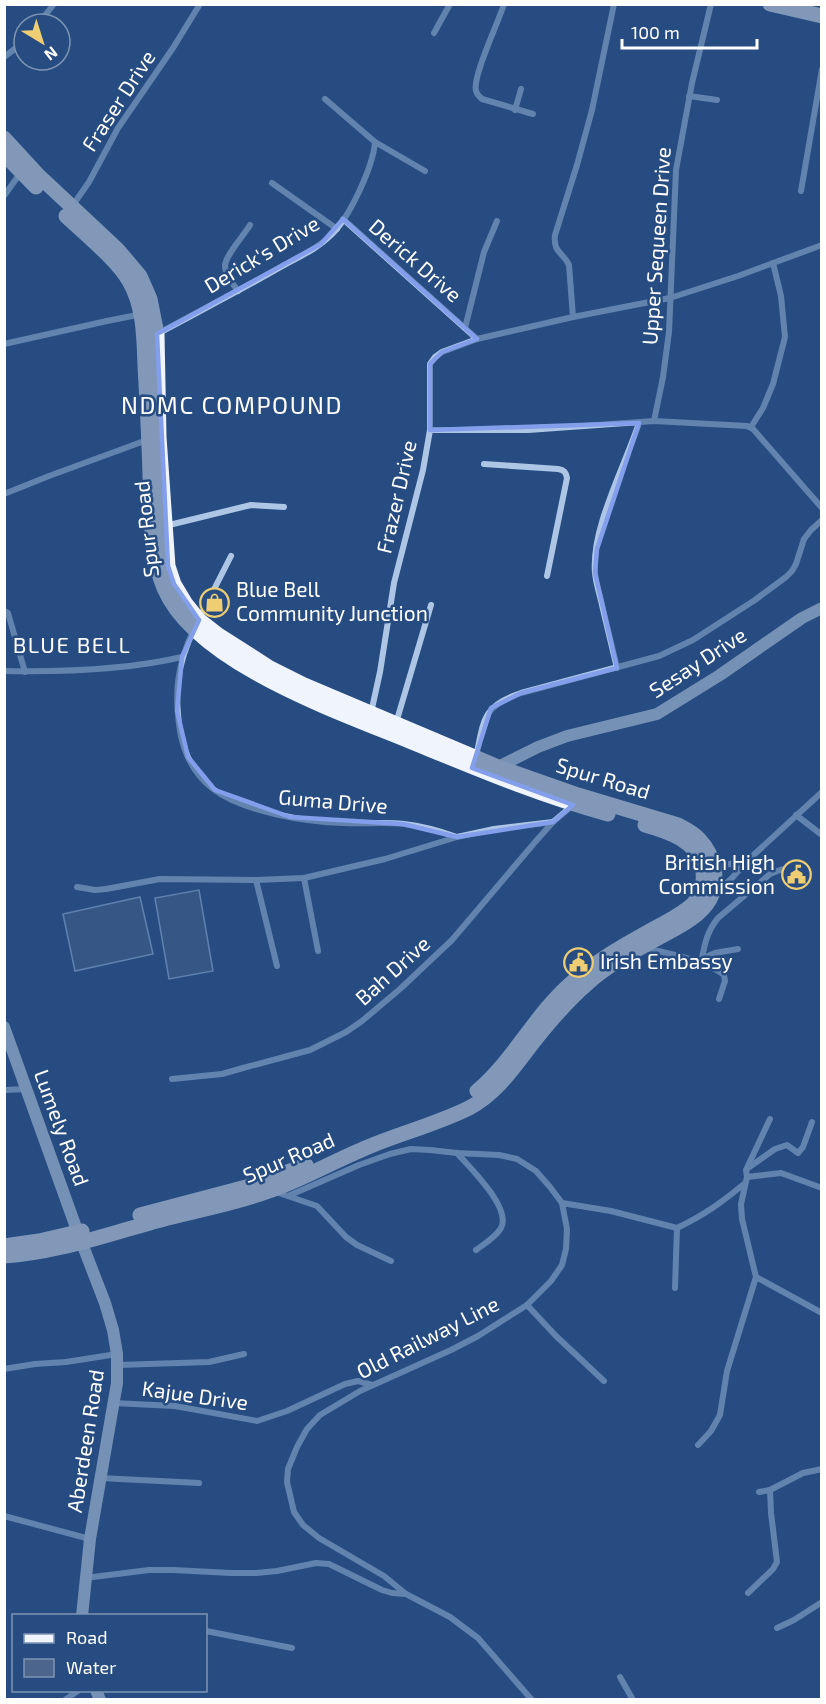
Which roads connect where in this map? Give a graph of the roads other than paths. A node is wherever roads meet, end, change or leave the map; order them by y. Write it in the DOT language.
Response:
graph roads {
  1 [pos="200,4"];
  2 [pos="450,4"];
  3 [pos="504,4"];
  4 [pos="614,4"];
  5 [pos="711,4"];
  6 [pos="770,4"];
  7 [pos="787,6"];
  8 [pos="822,16"];
  9 [pos="434,33"];
  10 [pos="822,69"];
  11 [pos="522,88"];
  12 [pos="689,96"];
  13 [pos="325,99"];
  14 [pos="717,100"];
  15 [pos="515,110"];
  16 [pos="533,114"];
  17 [pos="4,138"];
  18 [pos="375,142"];
  19 [pos="4,154"];
  20 [pos="426,171"];
  21 [pos="30,177"];
  22 [pos="272,183"];
  23 [pos="801,191"];
  24 [pos="4,196"];
  25 [pos="69,212"];
  26 [pos="343,219"];
  27 [pos="497,221"];
  28 [pos="250,225"];
  29 [pos="337,229"];
  30 [pos="822,244"];
  31 [pos="773,263"];
  32 [pos="238,291"];
  33 [pos="670,298"];
  34 [pos="147,314"];
  35 [pos="573,317"];
  36 [pos="465,328"];
  37 [pos="157,334"];
  38 [pos="477,339"];
  39 [pos="4,344"];
  40 [pos="654,421"];
  41 [pos="639,423"];
  42 [pos="751,427"];
  43 [pos="430,430"];
  44 [pos="154,438"];
  45 [pos="484,464"];
  46 [pos="4,494"];
  47 [pos="284,507"];
  48 [pos="822,508"];
  49 [pos="822,520"];
  50 [pos="165,526"];
  51 [pos="231,556"];
  52 [pos="547,576"];
  53 [pos="430,605"];
  54 [pos="822,608"];
  55 [pos="4,611"];
  56 [pos="196,625"];
  57 [pos="182,657"];
  58 [pos="617,668"];
  59 [pos="4,672"];
  60 [pos="25,672"];
  61 [pos="370,719"];
  62 [pos="396,723"];
  63 [pos="410,736"];
  64 [pos="474,763"];
  65 [pos="495,772"];
  66 [pos="822,792"];
  67 [pos="575,800"];
  68 [pos="616,811"];
  69 [pos="796,815"];
  70 [pos="554,822"];
  71 [pos="822,835"];
  72 [pos="457,837"];
  73 [pos="746,862"];
  74 [pos="714,866"];
  75 [pos="796,867"];
  76 [pos="304,878"];
  77 [pos="256,880"];
  78 [pos="78,887"];
  79 [pos="711,898"];
  80 [pos="643,947"];
  81 [pos="738,949"];
  82 [pos="318,951"];
  83 [pos="700,960"];
  84 [pos="276,966"];
  85 [pos="719,999"];
  86 [pos="4,1028"];
  87 [pos="172,1079"];
  88 [pos="496,1079"];
  89 [pos="27,1089"];
  90 [pos="4,1090"];
  91 [pos="770,1119"];
  92 [pos="812,1122"];
  93 [pos="457,1153"];
  94 [pos="746,1177"];
  95 [pos="822,1188"];
  96 [pos="270,1191"];
  97 [pos="288,1196"];
  98 [pos="562,1203"];
  99 [pos="677,1228"];
  100 [pos="80,1238"];
  101 [pos="4,1246"];
  102 [pos="476,1250"];
  103 [pos="4,1256"];
  104 [pos="391,1261"];
  105 [pos="756,1277"];
  106 [pos="675,1288"];
  107 [pos="527,1305"];
  108 [pos="822,1313"];
  109 [pos="244,1353"];
  110 [pos="118,1359"];
  111 [pos="4,1369"];
  112 [pos="604,1381"];
  113 [pos="373,1385"];
  114 [pos="113,1403"];
  115 [pos="698,1445"];
  116 [pos="822,1469"];
  117 [pos="99,1478"];
  118 [pos="199,1483"];
  119 [pos="770,1490"];
  120 [pos="759,1492"];
  121 [pos="4,1516"];
  122 [pos="90,1539"];
  123 [pos="85,1578"];
  124 [pos="748,1593"];
  125 [pos="406,1594"];
  126 [pos="822,1602"];
  127 [pos="82,1614"];
  128 [pos="777,1628"];
  129 [pos="207,1631"];
  130 [pos="292,1648"];
  131 [pos="620,1677"];
  132 [pos="531,1700"];
  133 [pos="633,1700"];
  1 -- 25 [label="street, Fraser Drive"];
  2 -- 9 [label="street"];
  3 -- 15 [label="street"];
  4 -- 35 [label="street"];
  5 -- 12 [label="street, Upper Sequeen Drive"];
  6 -- 7 [label="main road"];
  7 -- 8 [label="main road"];
  10 -- 23 [label="street"];
  11 -- 15 [label="street"];
  12 -- 14 [label="street"];
  12 -- 33 [label="street, Upper Sequeen Drive"];
  13 -- 18 [label="street"];
  15 -- 16 [label="street"];
  17 -- 21 [label="main road, Spur Road"];
  18 -- 20 [label="street"];
  18 -- 26 [label="street, Derick's Drive"];
  19 -- 21 [label="main road, Spur Road"];
  21 -- 24 [label="street"];
  21 -- 25 [label="main road, Spur Road"];
  22 -- 29 [label="street"];
  25 -- 34 [label="main road, Spur Road"];
  26 -- 29 [label="street, Derick's Drive"];
  26 -- 36 [label="street, Derick Drive"];
  27 -- 36 [label="street, Derick Drive"];
  28 -- 32 [label="street"];
  29 -- 32 [label="street, Derick's Drive"];
  30 -- 31 [label="street, Frazer Drive"];
  31 -- 33 [label="street, Frazer Drive"];
  31 -- 42 [label="street"];
  32 -- 37 [label="street, Derick's Drive"];
  33 -- 35 [label="street, Frazer Drive"];
  33 -- 40 [label="street, Upper Sequeen Drive"];
  34 -- 37 [label="main road, Spur Road"];
  34 -- 39 [label="street"];
  34 -- 44 [label="main road, Spur Road"];
  35 -- 38 [label="street, Frazer Drive"];
  36 -- 38 [label="street, Derick Drive"];
  37 -- 44 [label="main road, Spur Road"];
  38 -- 43 [label="street, Frazer Drive"];
  40 -- 41 [label="street"];
  40 -- 42 [label="street"];
  41 -- 43 [label="street"];
  41 -- 58 [label="street"];
  42 -- 48 [label="street"];
  43 -- 61 [label="street, Frazer Drive"];
  44 -- 46 [label="street"];
  44 -- 50 [label="main road, Spur Road"];
  44 -- 56 [label="main road, Spur Road"];
  45 -- 52 [label="street"];
  47 -- 50 [label="street"];
  49 -- 58 [label="street"];
  50 -- 56 [label="main road, Spur Road"];
  51 -- 56 [label="street, Guma Drive"];
  53 -- 62 [label="street"];
  54 -- 65 [label="street, Sesay Drive"];
  55 -- 60 [label="street"];
  56 -- 57 [label="street, Guma Drive"];
  56 -- 61 [label="main road, Spur Road"];
  57 -- 60 [label="street"];
  57 -- 72 [label="street, Guma Drive"];
  58 -- 64 [label="street"];
  59 -- 60 [label="street"];
  61 -- 62 [label="main road, Spur Road"];
  61 -- 63 [label="main road, Spur Road"];
  62 -- 63 [label="main road, Spur Road"];
  63 -- 64 [label="main road, Spur Road"];
  64 -- 65 [label="main road, Spur Road"];
  65 -- 67 [label="main road, Spur Road"];
  66 -- 69 [label="street"];
  67 -- 68 [label="main road, Spur Road"];
  67 -- 70 [label="street, Bah Drive"];
  68 -- 74 [label="main road, Spur Road"];
  68 -- 88 [label="main road, Spur Road"];
  69 -- 71 [label="street"];
  69 -- 73 [label="street"];
  70 -- 72 [label="street"];
  70 -- 87 [label="street, Bah Drive"];
  72 -- 76 [label="street"];
  73 -- 74 [label="street"];
  73 -- 79 [label="street"];
  74 -- 79 [label="main road"];
  75 -- 83 [label="street"];
  76 -- 77 [label="street"];
  76 -- 82 [label="street"];
  77 -- 78 [label="street"];
  77 -- 84 [label="street"];
  79 -- 80 [label="main road, Spur Road"];
  80 -- 83 [label="street"];
  80 -- 88 [label="main road, Spur Road"];
  81 -- 83 [label="street"];
  83 -- 85 [label="street"];
  86 -- 89 [label="street, Lumely Road"];
  88 -- 96 [label="main road, Spur Road"];
  88 -- 100 [label="main road, Spur Road"];
  89 -- 90 [label="street"];
  89 -- 100 [label="street, Lumely Road"];
  91 -- 94 [label="street"];
  92 -- 94 [label="street"];
  93 -- 97 [label="street, Old Railway Line"];
  93 -- 98 [label="street, Old Railway Line"];
  93 -- 102 [label="street"];
  94 -- 95 [label="street"];
  94 -- 99 [label="street"];
  94 -- 105 [label="street"];
  96 -- 97 [label="street"];
  96 -- 100 [label="main road, Spur Road"];
  97 -- 104 [label="street"];
  98 -- 99 [label="street"];
  98 -- 107 [label="street, Old Railway Line"];
  99 -- 106 [label="street"];
  100 -- 101 [label="main road, Spur Road"];
  100 -- 103 [label="main road, Spur Road"];
  100 -- 110 [label="street, Aberdeen Road"];
  105 -- 108 [label="street"];
  105 -- 115 [label="street"];
  107 -- 112 [label="street"];
  107 -- 113 [label="street, Old Railway Line"];
  109 -- 110 [label="street"];
  110 -- 111 [label="street"];
  110 -- 114 [label="street, Aberdeen Road"];
  113 -- 114 [label="street, Kajue Drive"];
  113 -- 125 [label="street, Old Railway Line"];
  114 -- 117 [label="street, Aberdeen Road"];
  116 -- 119 [label="street"];
  117 -- 118 [label="street"];
  117 -- 122 [label="street, Aberdeen Road"];
  119 -- 120 [label="street"];
  119 -- 124 [label="street"];
  121 -- 122 [label="street"];
  122 -- 123 [label="street, Aberdeen Road"];
  123 -- 125 [label="street, Old Railway Line"];
  123 -- 127 [label="street, Aberdeen Road"];
  125 -- 132 [label="street, Old Railway Line"];
  126 -- 128 [label="street"];
  129 -- 130 [label="street"];
  131 -- 133 [label="street"];
}
